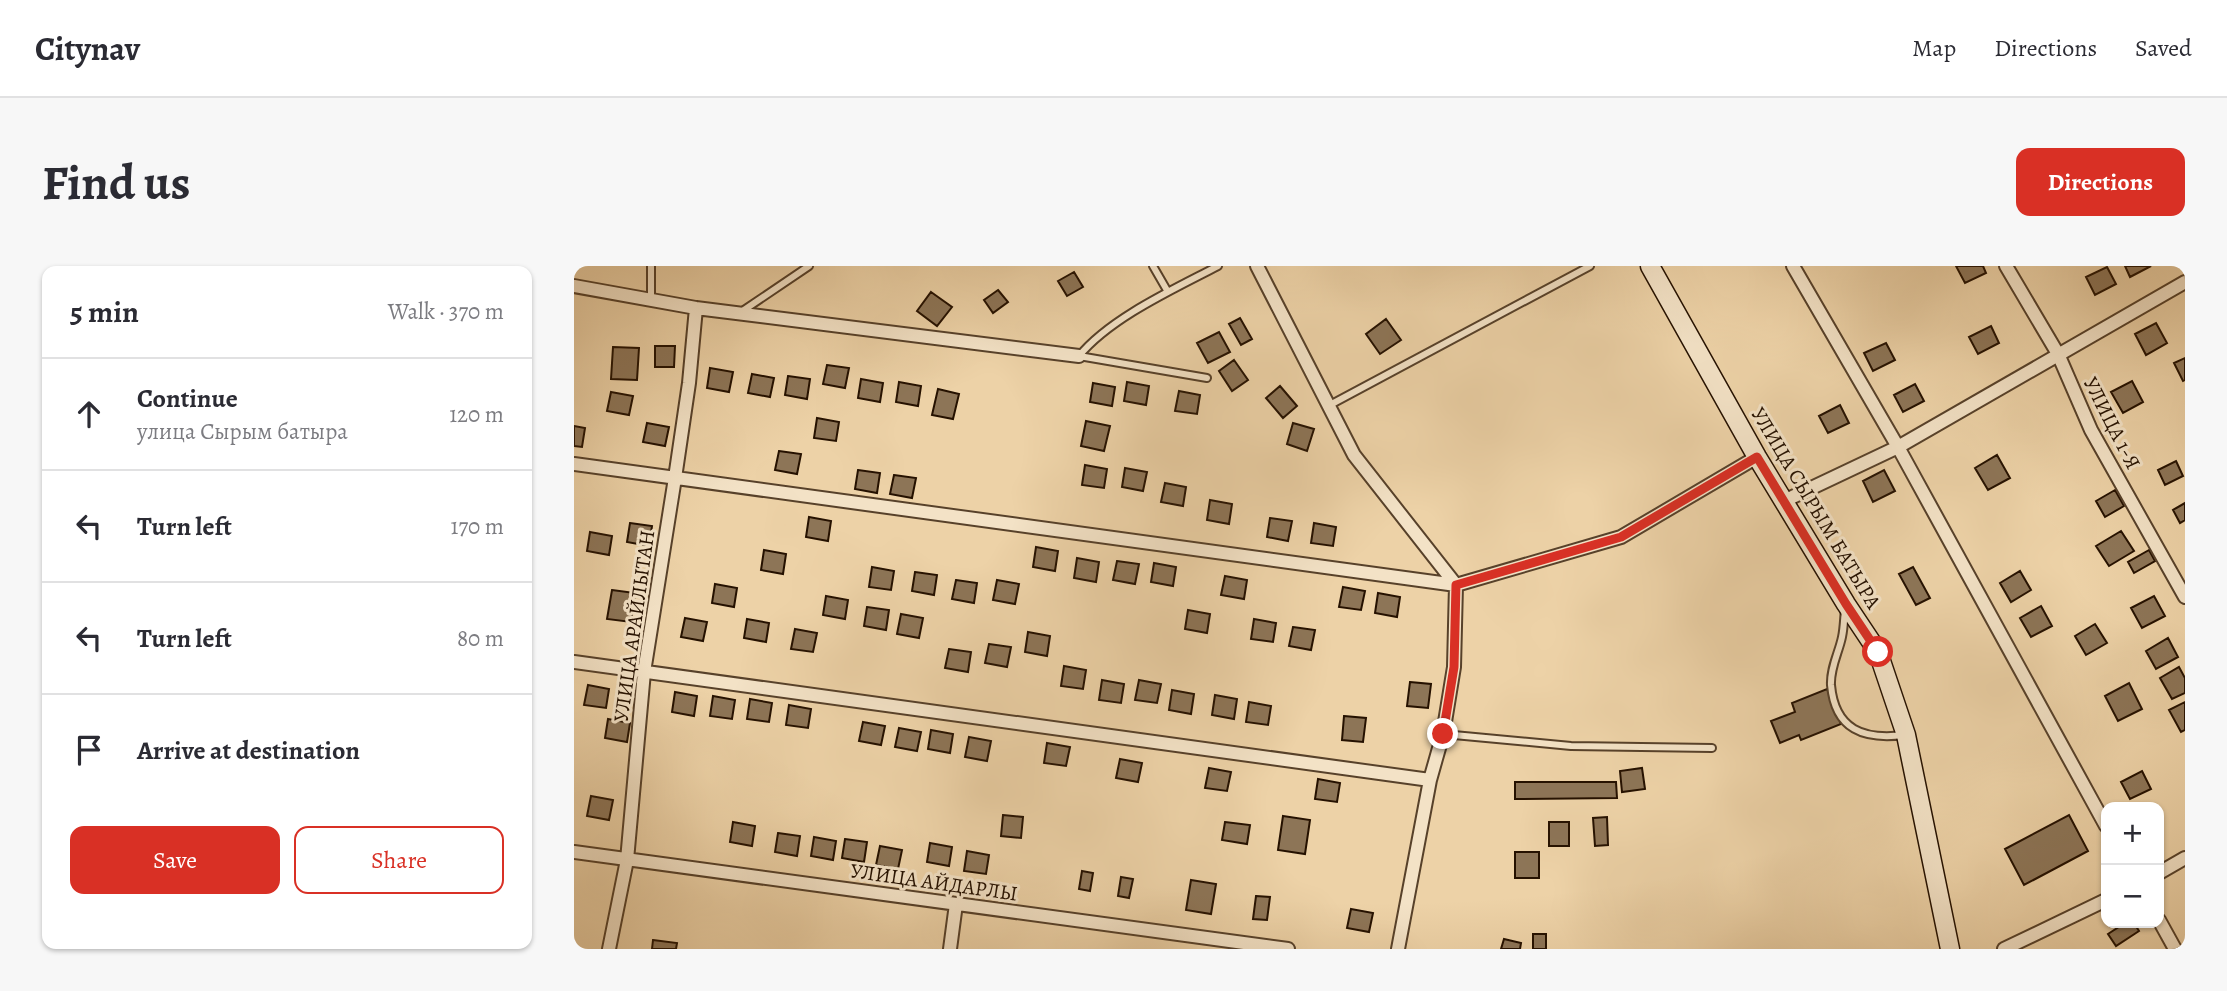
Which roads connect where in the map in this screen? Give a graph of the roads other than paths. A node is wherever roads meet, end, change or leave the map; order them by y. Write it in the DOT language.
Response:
graph roads {
  1 [pos="651,266"];
  2 [pos="809,266"];
  3 [pos="1153,266"];
  4 [pos="1218,266"];
  5 [pos="1257,266"];
  6 [pos="1590,266"];
  7 [pos="1650,266"];
  8 [pos="1793,266"];
  9 [pos="2006,266"];
  10 [pos="2185,282"];
  11 [pos="574,286"];
  12 [pos="1168,292"];
  13 [pos="651,300"];
  14 [pos="696,308"];
  15 [pos="740,313"];
  16 [pos="2058,354"];
  17 [pos="1079,356"];
  18 [pos="1207,379"];
  19 [pos="1328,406"];
  20 [pos="1898,447"];
  21 [pos="1757,457"];
  22 [pos="574,464"];
  23 [pos="676,478"];
  24 [pos="1784,501"];
  25 [pos="1456,585"];
  26 [pos="2185,597"];
  27 [pos="1846,604"];
  28 [pos="574,662"];
  29 [pos="644,673"];
  30 [pos="1443,734"];
  31 [pos="1906,735"];
  32 [pos="1712,748"];
  33 [pos="1430,780"];
  34 [pos="2101,817"];
  35 [pos="574,852"];
  36 [pos="2185,858"];
  37 [pos="627,860"];
  38 [pos="2164,870"];
  39 [pos="2101,902"];
  40 [pos="956,904"];
  41 [pos="2163,928"];
  42 [pos="609,949"];
  43 [pos="950,949"];
  44 [pos="1288,949"];
  45 [pos="1398,949"];
  46 [pos="1950,949"];
  47 [pos="2004,949"];
  48 [pos="2175,949"];
  1 -- 13 [label="lane"];
  2 -- 15 [label="lane"];
  3 -- 12 [label="lane"];
  4 -- 12 [label="lane"];
  5 -- 19 [label="street"];
  6 -- 19 [label="lane"];
  7 -- 21 [label="street, УЛИЦА СЫРЫМ БАТЫРА"];
  8 -- 20 [label="street"];
  9 -- 16 [label="street, УЛИЦА 1-Я"];
  10 -- 16 [label="street"];
  11 -- 13 [label="street"];
  12 -- 17 [label="lane"];
  13 -- 14 [label="street"];
  14 -- 15 [label="street"];
  14 -- 23 [label="street, УЛИЦА АРАЙЛЫТАН"];
  15 -- 17 [label="street"];
  16 -- 20 [label="street"];
  16 -- 26 [label="street, УЛИЦА 1-Я"];
  17 -- 18 [label="lane"];
  19 -- 25 [label="street"];
  20 -- 24 [label="street"];
  20 -- 34 [label="street"];
  21 -- 24 [label="street, УЛИЦА СЫРЫМ БАТЫРА"];
  21 -- 25 [label="street"];
  22 -- 23 [label="street"];
  23 -- 25 [label="street"];
  23 -- 29 [label="street, УЛИЦА АРАЙЛЫТАН"];
  24 -- 27 [label="street, УЛИЦА СЫРЫМ БАТЫРА"];
  25 -- 30 [label="street"];
  27 -- 31 [label="street, УЛИЦА СЫРЫМ БАТЫРА"];
  27 -- 31 [label="lane"];
  28 -- 29 [label="street"];
  29 -- 33 [label="street"];
  29 -- 37 [label="street, УЛИЦА АРАЙЛЫТАН"];
  30 -- 32 [label="lane"];
  30 -- 33 [label="street"];
  31 -- 46 [label="street, УЛИЦА СЫРЫМ БАТЫРА"];
  33 -- 45 [label="street"];
  35 -- 37 [label="street, УЛИЦА АЙДАРЛЫ"];
  36 -- 38 [label="street"];
  37 -- 40 [label="street, УЛИЦА АЙДАРЛЫ"];
  37 -- 42 [label="street, УЛИЦА АРАЙЛЫТАН"];
  39 -- 47 [label="street"];
  40 -- 43 [label="street"];
  40 -- 44 [label="street, УЛИЦА АЙДАРЛЫ"];
  41 -- 48 [label="street"];
}
